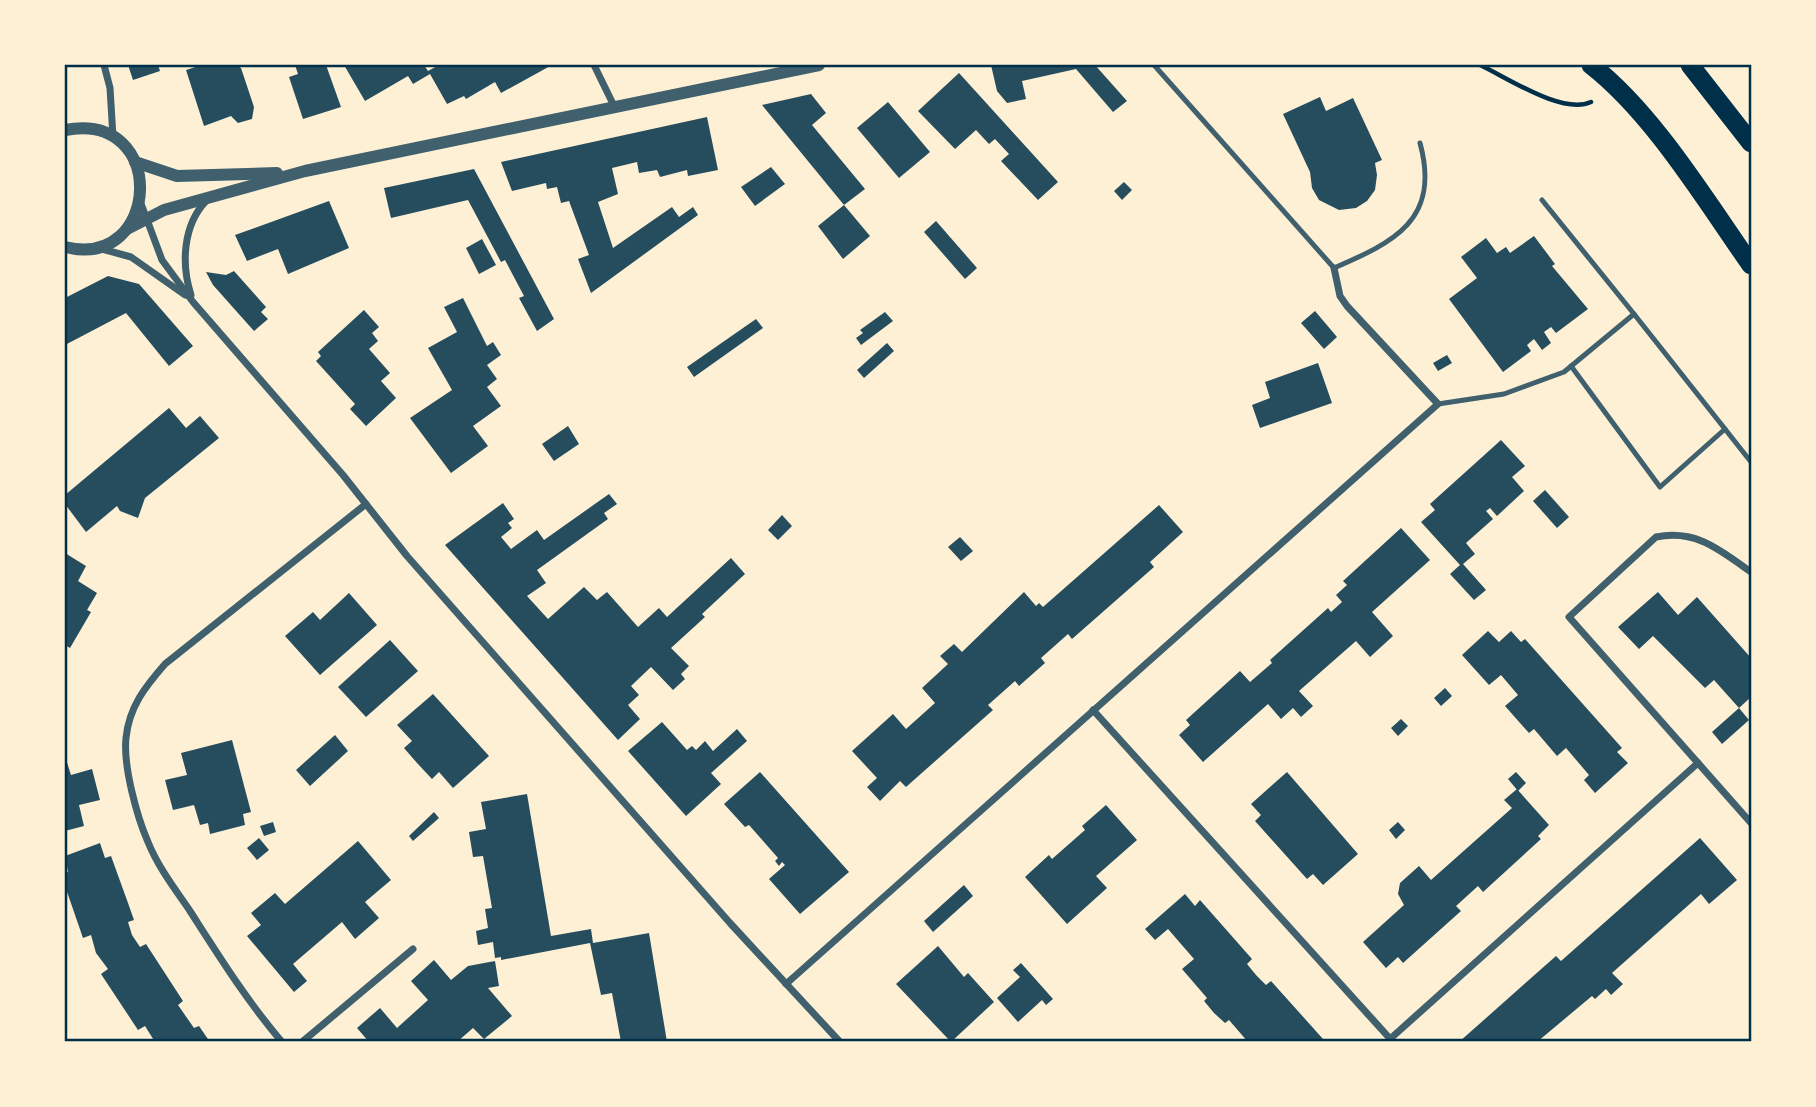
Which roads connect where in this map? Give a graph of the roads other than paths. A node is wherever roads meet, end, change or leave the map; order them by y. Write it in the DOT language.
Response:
graph roads {
  1 [pos="104,65"];
  2 [pos="594,65"];
  3 [pos="819,65"];
  4 [pos="1154,65"];
  5 [pos="1591,65"];
  6 [pos="1690,65"];
  7 [pos="615,108"];
  8 [pos="67,128"];
  9 [pos="114,137"];
  10 [pos="1420,143"];
  11 [pos="1751,143"];
  12 [pos="135,162"];
  13 [pos="305,171"];
  14 [pos="210,197"];
  15 [pos="1542,200"];
  16 [pos="141,201"];
  17 [pos="145,219"];
  18 [pos="127,229"];
  19 [pos="96,247"];
  20 [pos="67,248"];
  21 [pos="1751,265"];
  22 [pos="1334,268"];
  23 [pos="193,302"];
  24 [pos="1634,314"];
  25 [pos="1571,366"];
  26 [pos="1438,404"];
  27 [pos="1725,429"];
  28 [pos="1751,462"];
  29 [pos="366,504"];
  30 [pos="1751,572"];
  31 [pos="1093,710"];
  32 [pos="1698,763"];
  33 [pos="1751,823"];
  34 [pos="413,949"];
  35 [pos="786,984"];
  36 [pos="1391,1041"];
  37 [pos="282,1042"];
  38 [pos="302,1042"];
  39 [pos="840,1042"];
  1 -- 9 [label="street"];
  2 -- 7 [label="street"];
  3 -- 7 [label="street"];
  4 -- 22 [label="lane"];
  5 -- 21 [label="highway"];
  6 -- 11 [label="highway"];
  7 -- 13 [label="street"];
  8 -- 9 [label="street"];
  9 -- 12 [label="street"];
  10 -- 22 [label="lane"];
  12 -- 13 [label="street"];
  12 -- 16 [label="street"];
  13 -- 14 [label="street"];
  14 -- 17 [label="street"];
  14 -- 23 [label="street"];
  15 -- 24 [label="lane"];
  16 -- 17 [label="street"];
  16 -- 18 [label="street"];
  17 -- 18 [label="street"];
  17 -- 23 [label="street"];
  18 -- 19 [label="street"];
  19 -- 20 [label="street"];
  19 -- 23 [label="street"];
  22 -- 26 [label="street"];
  23 -- 29 [label="street"];
  24 -- 25 [label="lane"];
  24 -- 27 [label="lane"];
  25 -- 26 [label="lane"];
  25 -- 27 [label="lane"];
  26 -- 31 [label="street"];
  27 -- 28 [label="lane"];
  29 -- 35 [label="street"];
  29 -- 37 [label="street"];
  30 -- 32 [label="street"];
  31 -- 35 [label="street"];
  31 -- 36 [label="street"];
  32 -- 33 [label="street"];
  32 -- 36 [label="street"];
  34 -- 38 [label="street"];
  35 -- 39 [label="street"];
}
